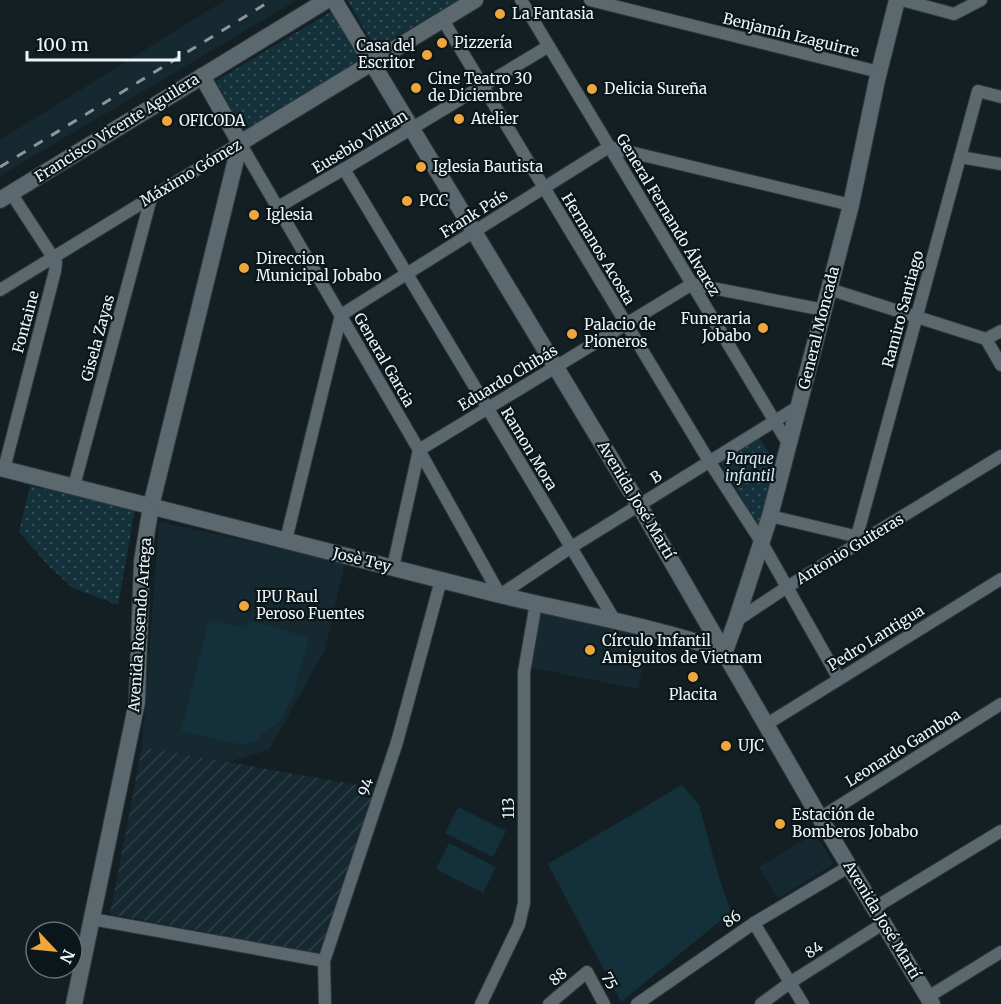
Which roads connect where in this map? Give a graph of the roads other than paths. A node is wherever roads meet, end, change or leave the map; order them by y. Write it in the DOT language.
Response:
graph roads {
  1 [pos="327,0"];
  2 [pos="334,0"];
  3 [pos="475,0"];
  4 [pos="521,0"];
  5 [pos="590,0"];
  6 [pos="899,0"];
  7 [pos="981,0"];
  8 [pos="443,20"];
  9 [pos="549,46"];
  10 [pos="372,63"];
  11 [pos="879,72"];
  12 [pos="202,76"];
  13 [pos="483,85"];
  14 [pos="1001,97"];
  15 [pos="412,128"];
  16 [pos="240,143"];
  17 [pos="609,147"];
  18 [pos="960,157"];
  19 [pos="1001,164"];
  20 [pos="344,169"];
  21 [pos="544,188"];
  22 [pos="6,197"];
  23 [pos="151,198"];
  24 [pos="851,205"];
  25 [pos="278,207"];
  26 [pos="474,231"];
  27 [pos="53,257"];
  28 [pos="407,274"];
  29 [pos="692,284"];
  30 [pos="829,289"];
  31 [pos="0,290"];
  32 [pos="824,310"];
  33 [pos="341,315"];
  34 [pos="916,317"];
  35 [pos="626,324"];
  36 [pos="1001,331"];
  37 [pos="986,339"];
  38 [pos="1001,365"];
  39 [pos="556,367"];
  40 [pos="799,406"];
  41 [pos="487,408"];
  42 [pos="774,421"];
  43 [pos="789,446"];
  44 [pos="419,450"];
  45 [pos="1001,456"];
  46 [pos="709,461"];
  47 [pos="2,468"];
  48 [pos="74,486"];
  49 [pos="639,505"];
  50 [pos="151,506"];
  51 [pos="770,516"];
  52 [pos="861,538"];
  53 [pos="286,540"];
  54 [pos="762,543"];
  55 [pos="570,548"];
  56 [pos="393,567"];
  57 [pos="1001,579"];
  58 [pos="441,580"];
  59 [pos="787,587"];
  60 [pos="500,595"];
  61 [pos="536,603"];
  62 [pos="614,619"];
  63 [pos="736,621"];
  64 [pos="714,633"];
  65 [pos="698,641"];
  66 [pos="725,651"];
  67 [pos="839,679"];
  68 [pos="1001,704"];
  69 [pos="767,724"];
  70 [pos="820,818"];
  71 [pos="1001,831"];
  72 [pos="849,866"];
  73 [pos="874,908"];
  74 [pos="92,919"];
  75 [pos="754,923"];
  76 [pos="884,923"];
  77 [pos="1001,951"];
  78 [pos="324,961"];
  79 [pos="587,972"];
  80 [pos="791,982"];
  81 [pos="930,1001"];
  82 [pos="74,1004"];
  83 [pos="325,1004"];
  84 [pos="481,1004"];
  85 [pos="549,1004"];
  86 [pos="604,1004"];
  87 [pos="636,1004"];
  88 [pos="761,1004"];
  89 [pos="804,1004"];
  1 -- 12 [label="main road, Francisco Vicente Aguilera"];
  2 -- 10 [label="main road, Avenida José Martí"];
  3 -- 8 [label="main road, Máximo Gómez"];
  4 -- 9 [label="street, General Fernando Álvarez"];
  5 -- 11 [label="street, Benjamín Izaguirre"];
  6 -- 7 [label="street"];
  6 -- 11 [label="main road, General Moncada"];
  8 -- 10 [label="main road, Máximo Gómez"];
  8 -- 13 [label="street, Hermanos Acosta"];
  9 -- 13 [label="street, Eusebio Vilitan"];
  9 -- 17 [label="street, General Fernando Álvarez"];
  10 -- 15 [label="main road, Avenida José Martí"];
  10 -- 16 [label="main road, Máximo Gómez"];
  11 -- 24 [label="main road, General Moncada"];
  12 -- 16 [label="main road"];
  12 -- 22 [label="main road, Francisco Vicente Aguilera"];
  13 -- 15 [label="street, Eusebio Vilitan"];
  13 -- 21 [label="street, Hermanos Acosta"];
  14 -- 18 [label="street, Ramiro Santiago"];
  15 -- 20 [label="street, Eusebio Vilitan"];
  15 -- 26 [label="main road, Avenida José Martí"];
  16 -- 23 [label="street, Máximo Gómez"];
  16 -- 25 [label="street, General Garcia"];
  16 -- 50 [label="main road, Avenida Rosendo Artega"];
  17 -- 21 [label="street, Frank País"];
  17 -- 24 [label="street"];
  17 -- 29 [label="street, General Fernando Álvarez"];
  18 -- 19 [label="street"];
  18 -- 34 [label="street, Ramiro Santiago"];
  20 -- 25 [label="street, Eusebio Vilitan"];
  20 -- 28 [label="street, Ramon Mora"];
  21 -- 26 [label="street, Frank País"];
  21 -- 35 [label="street, Hermanos Acosta"];
  22 -- 27 [label="street"];
  23 -- 27 [label="street, Máximo Gómez"];
  23 -- 48 [label="street, Gisela Zayas"];
  24 -- 30 [label="main road, General Moncada"];
  25 -- 33 [label="street, General Garcia"];
  26 -- 28 [label="street, Frank País"];
  26 -- 39 [label="main road, Avenida José Martí"];
  27 -- 31 [label="street, Máximo Gómez"];
  27 -- 47 [label="street, Fontaine"];
  28 -- 33 [label="street, Frank País"];
  28 -- 41 [label="street, Ramon Mora"];
  29 -- 32 [label="street"];
  29 -- 35 [label="street, Eduardo Chibás"];
  29 -- 42 [label="street, General Fernando Álvarez"];
  30 -- 32 [label="main road, General Moncada"];
  30 -- 34 [label="street"];
  32 -- 40 [label="main road, General Moncada"];
  33 -- 44 [label="street, General Garcia"];
  33 -- 53 [label="street"];
  34 -- 37 [label="street"];
  34 -- 52 [label="street, Ramiro Santiago"];
  35 -- 39 [label="street, Eduardo Chibás"];
  35 -- 46 [label="street, Hermanos Acosta"];
  36 -- 37 [label="street"];
  37 -- 38 [label="street"];
  39 -- 41 [label="street, Eduardo Chibás"];
  39 -- 49 [label="main road, Avenida José Martí"];
  40 -- 42 [label="street, B"];
  40 -- 43 [label="main road, General Moncada"];
  41 -- 44 [label="street, Eduardo Chibás"];
  41 -- 55 [label="street, Ramon Mora"];
  42 -- 43 [label="street, General Fernando Álvarez"];
  42 -- 46 [label="street, B"];
  43 -- 51 [label="main road, General Moncada"];
  44 -- 56 [label="street"];
  44 -- 60 [label="street, General Garcia"];
  45 -- 52 [label="street, Antonio Guiteras"];
  46 -- 49 [label="street, B"];
  46 -- 54 [label="street, Hermanos Acosta"];
  47 -- 48 [label="main road, Josè Tey"];
  48 -- 50 [label="main road, Josè Tey"];
  49 -- 55 [label="street, B"];
  49 -- 64 [label="main road, Avenida José Martí"];
  50 -- 53 [label="main road, Josè Tey"];
  50 -- 74 [label="main road, Avenida Rosendo Artega"];
  51 -- 52 [label="street"];
  51 -- 54 [label="main road, General Moncada"];
  52 -- 59 [label="street, Antonio Guiteras"];
  53 -- 56 [label="main road, Josè Tey"];
  54 -- 59 [label="street, Hermanos Acosta"];
  54 -- 63 [label="main road, General Moncada"];
  55 -- 60 [label="street, B"];
  55 -- 62 [label="street, Ramon Mora"];
  56 -- 58 [label="main road, Josè Tey"];
  57 -- 67 [label="street, Pedro Lantigua"];
  58 -- 60 [label="main road, Josè Tey"];
  58 -- 78 [label="street, 94"];
  59 -- 63 [label="street, Antonio Guiteras"];
  59 -- 67 [label="street, Hermanos Acosta"];
  60 -- 61 [label="main road, Josè Tey"];
  61 -- 62 [label="main road, Josè Tey"];
  61 -- 84 [label="street, 113"];
  62 -- 65 [label="main road, Josè Tey"];
  63 -- 64 [label="main road, Antonio Guiteras"];
  63 -- 66 [label="main road, General Moncada"];
  64 -- 65 [label="main road, Antonio Guiteras"];
  64 -- 66 [label="main road, Avenida José Martí"];
  65 -- 66 [label="main road, Josè Tey"];
  66 -- 69 [label="main road, Avenida José Martí"];
  67 -- 69 [label="street, Pedro Lantigua"];
  68 -- 70 [label="street, Leonardo Gamboa"];
  69 -- 70 [label="main road, Avenida José Martí"];
  70 -- 72 [label="main road, Avenida José Martí"];
  71 -- 73 [label="street"];
  72 -- 73 [label="main road, Avenida José Martí"];
  72 -- 75 [label="street, 86"];
  73 -- 76 [label="main road, Avenida José Martí"];
  74 -- 78 [label="street"];
  74 -- 82 [label="main road, Avenida Rosendo Artega"];
  75 -- 80 [label="street"];
  75 -- 87 [label="street, 86"];
  76 -- 80 [label="street, 84"];
  76 -- 81 [label="main road, Avenida José Martí"];
  77 -- 81 [label="street"];
  78 -- 83 [label="street, 94"];
  79 -- 85 [label="street, 88"];
  79 -- 86 [label="street, 75"];
  80 -- 88 [label="street, 84"];
  80 -- 89 [label="street"];
}
